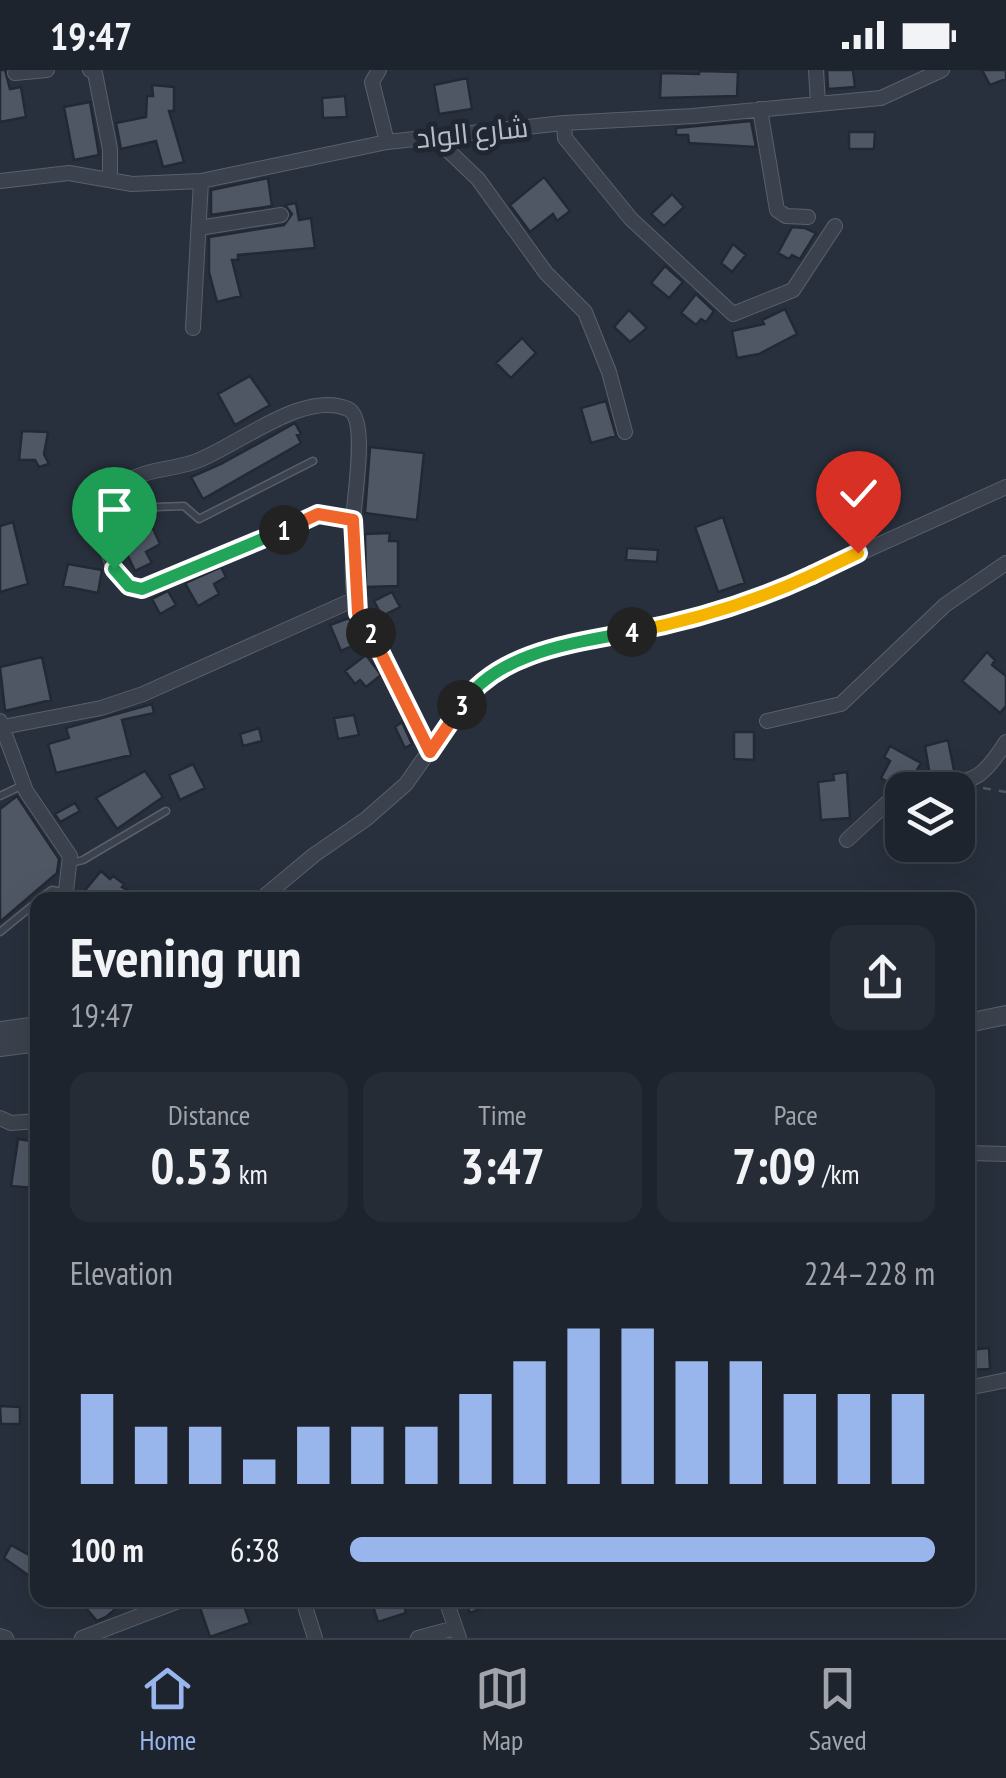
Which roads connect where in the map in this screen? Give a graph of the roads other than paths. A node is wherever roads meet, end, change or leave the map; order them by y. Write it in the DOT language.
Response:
graph roads {
  1 [pos="47,70"];
  2 [pos="90,70"];
  3 [pos="379,70"];
  4 [pos="816,70"];
  5 [pos="942,70"];
  6 [pos="14,73"];
  7 [pos="818,104"];
  8 [pos="760,110"];
  9 [pos="564,122"];
  10 [pos="433,136"];
  11 [pos="387,142"];
  12 [pos="110,180"];
  13 [pos="201,181"];
  14 [pos="0,182"];
  15 [pos="281,216"];
  16 [pos="808,217"];
  17 [pos="835,226"];
  18 [pos="199,228"];
  19 [pos="194,328"];
  20 [pos="624,432"];
  21 [pos="314,462"];
  22 [pos="1006,487"];
  23 [pos="353,520"];
  24 [pos="103,537"];
  25 [pos="1006,563"];
  26 [pos="356,599"];
  27 [pos="767,721"];
  28 [pos="1,724"];
  29 [pos="1006,742"];
  30 [pos="430,752"];
  31 [pos="975,778"];
  32 [pos="24,785"];
  33 [pos="0,796"];
  34 [pos="885,805"];
  35 [pos="166,810"];
  36 [pos="847,840"];
  37 [pos="70,864"];
  38 [pos="66,892"];
  39 [pos="270,892"];
  40 [pos="30,907"];
  41 [pos="0,932"];
  42 [pos="1006,1015"];
  43 [pos="975,1022"];
  44 [pos="30,1027"];
  45 [pos="0,1031"];
  46 [pos="30,1043"];
  47 [pos="0,1048"];
  48 [pos="0,1118"];
  49 [pos="30,1122"];
  50 [pos="975,1152"];
  51 [pos="1006,1154"];
  52 [pos="1006,1380"];
  53 [pos="975,1387"];
  54 [pos="163,1607"];
  55 [pos="305,1607"];
  56 [pos="448,1607"];
  57 [pos="457,1633"];
  58 [pos="82,1638"];
  59 [pos="315,1638"];
  60 [pos="418,1638"];
  1 -- 6 [label="street"];
  2 -- 12 [label="street"];
  3 -- 11 [label="street"];
  4 -- 7 [label="street"];
  5 -- 7 [label="street, شارع الواد"];
  7 -- 8 [label="street, شارع الواد"];
  8 -- 9 [label="street, شارع الواد"];
  8 -- 16 [label="street"];
  9 -- 10 [label="street, شارع الواد"];
  9 -- 17 [label="street"];
  10 -- 11 [label="street, شارع الواد"];
  10 -- 20 [label="street"];
  11 -- 13 [label="street, شارع الواد"];
  12 -- 13 [label="street, شارع الواد"];
  12 -- 14 [label="street, شارع الواد"];
  13 -- 18 [label="street"];
  15 -- 18 [label="street"];
  18 -- 19 [label="street"];
  21 -- 24 [label="lane"];
  22 -- 30 [label="street"];
  23 -- 24 [label="street"];
  23 -- 24 [label="street"];
  23 -- 26 [label="street"];
  25 -- 27 [label="street"];
  26 -- 28 [label="street"];
  26 -- 30 [label="street"];
  28 -- 32 [label="street"];
  29 -- 31 [label="street"];
  30 -- 39 [label="street"];
  32 -- 33 [label="lane"];
  32 -- 37 [label="street"];
  34 -- 36 [label="street"];
  35 -- 37 [label="lane"];
  37 -- 38 [label="street"];
  40 -- 41 [label="lane"];
  42 -- 43 [label="street"];
  44 -- 45 [label="street"];
  46 -- 47 [label="street"];
  48 -- 49 [label="street"];
  50 -- 51 [label="street"];
  52 -- 53 [label="street"];
  54 -- 58 [label="street"];
  55 -- 59 [label="street"];
  56 -- 57 [label="street"];
  57 -- 60 [label="street"];
}
